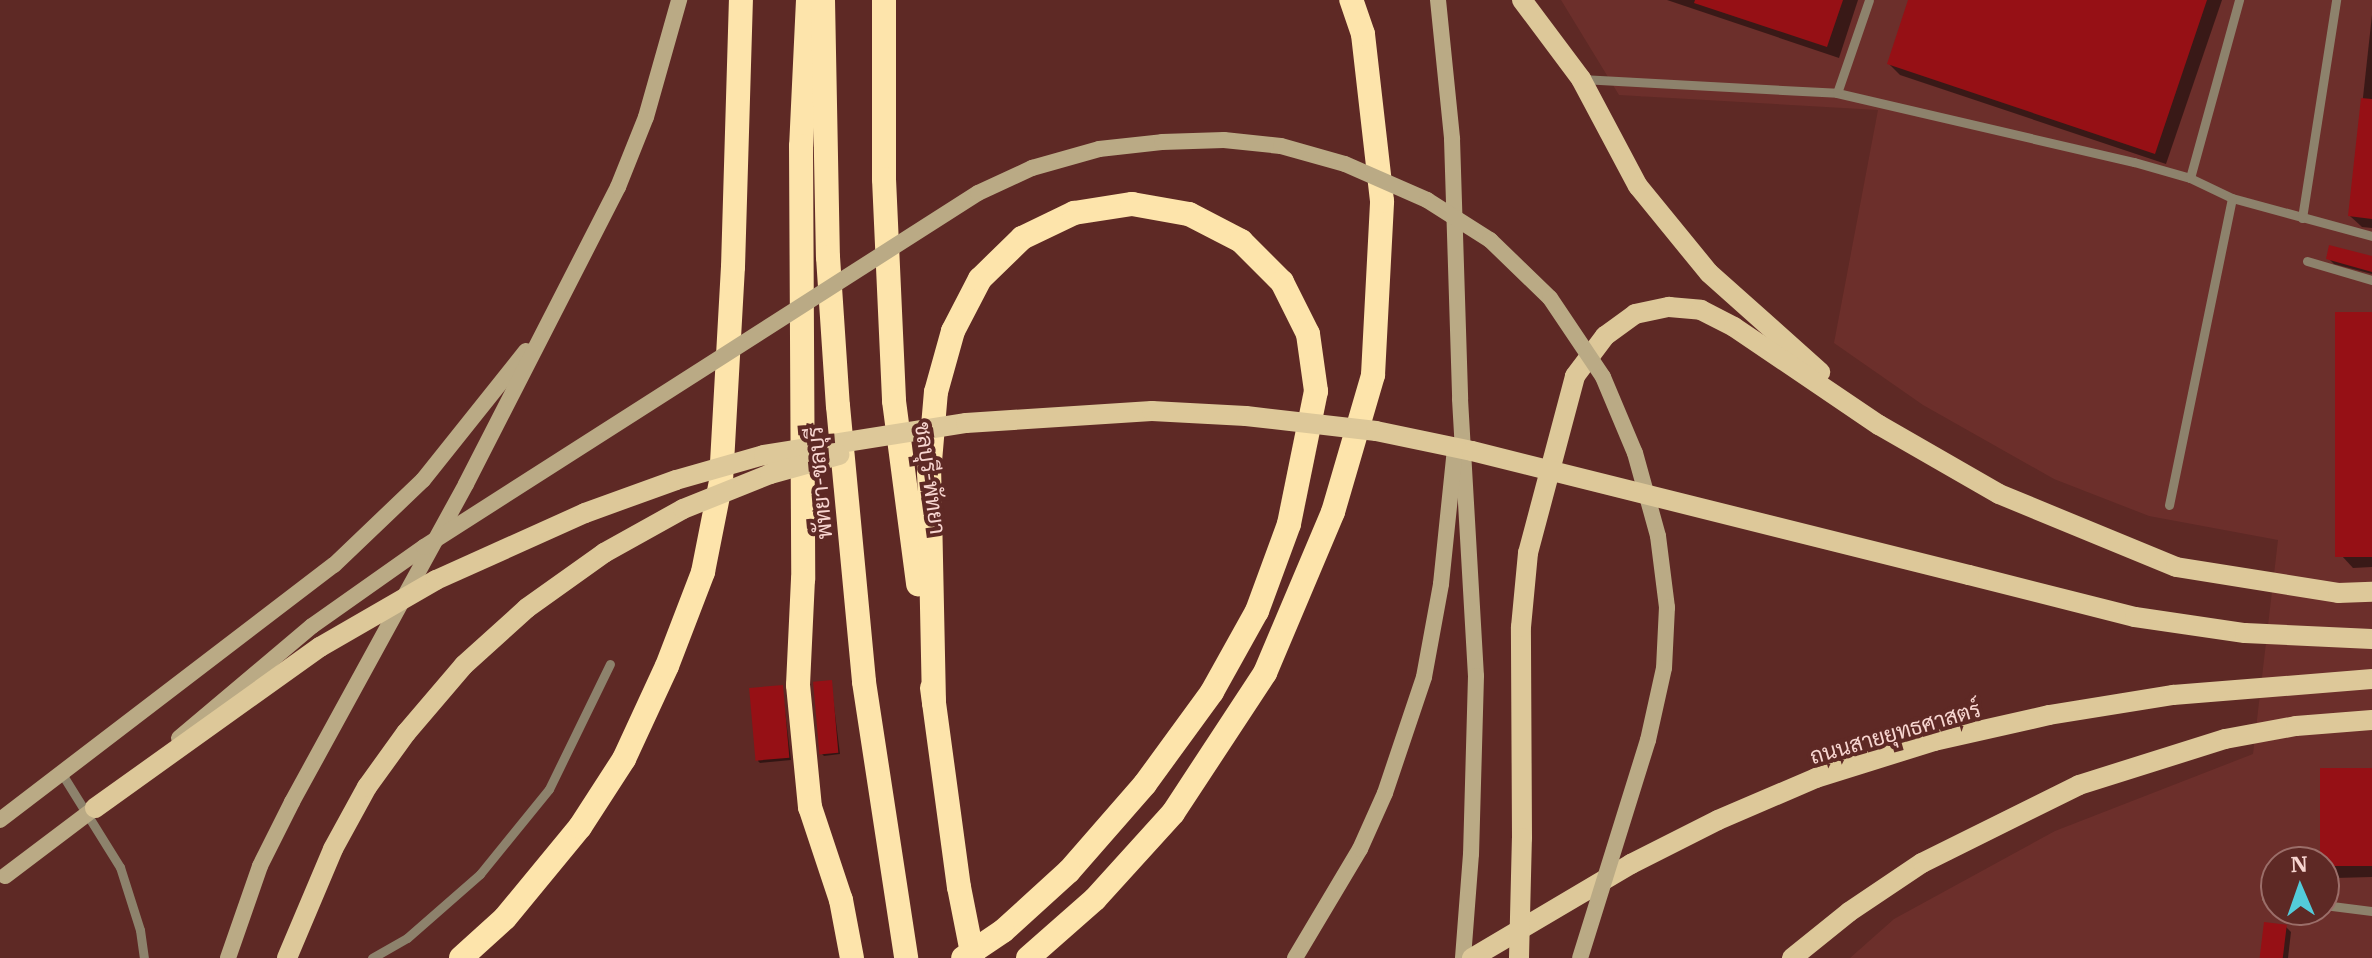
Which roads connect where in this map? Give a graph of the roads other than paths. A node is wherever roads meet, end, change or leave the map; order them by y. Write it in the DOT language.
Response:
graph roads {
  1 [pos="679,0"];
  2 [pos="741,0"];
  3 [pos="808,0"];
  4 [pos="823,0"];
  5 [pos="884,0"];
  6 [pos="1351,0"];
  7 [pos="1438,0"];
  8 [pos="1522,0"];
  9 [pos="1869,0"];
  10 [pos="2239,0"];
  11 [pos="2336,0"];
  12 [pos="1581,79"];
  13 [pos="1837,93"];
  14 [pos="2190,178"];
  15 [pos="2232,198"];
  16 [pos="2302,218"];
  17 [pos="2372,236"];
  18 [pos="2307,261"];
  19 [pos="2372,280"];
  20 [pos="547,324"];
  21 [pos="1460,399"];
  22 [pos="966,423"];
  23 [pos="1879,425"];
  24 [pos="2169,505"];
  25 [pos="2372,592"];
  26 [pos="2372,639"];
  27 [pos="610,664"];
  28 [pos="2372,679"];
  29 [pos="934,703"];
  30 [pos="2372,720"];
  31 [pos="62,774"];
  32 [pos="95,808"];
  33 [pos="0,820"];
  34 [pos="0,880"];
  35 [pos="2340,907"];
  36 [pos="2372,911"];
  37 [pos="851,954"];
  38 [pos="144,958"];
  39 [pos="228,958"];
  40 [pos="287,958"];
  41 [pos="372,958"];
  42 [pos="461,958"];
  43 [pos="906,958"];
  44 [pos="963,958"];
  45 [pos="973,958"];
  46 [pos="1028,958"];
  47 [pos="1295,958"];
  48 [pos="1463,958"];
  49 [pos="1472,958"];
  50 [pos="1519,958"];
  51 [pos="1580,958"];
  52 [pos="1792,958"];
  1 -- 20 [label="main road"];
  2 -- 42 [label="highway"];
  3 -- 37 [label="highway"];
  4 -- 43 [label="highway, พัทยา-ชลบุรี"];
  5 -- 29 [label="highway, ชลบุรี-พัทยา"];
  6 -- 46 [label="highway"];
  7 -- 21 [label="main road"];
  8 -- 12 [label="main road"];
  9 -- 13 [label="lane"];
  10 -- 14 [label="lane"];
  11 -- 16 [label="lane"];
  12 -- 13 [label="lane"];
  12 -- 23 [label="main road"];
  13 -- 14 [label="lane"];
  14 -- 15 [label="lane"];
  15 -- 16 [label="lane"];
  15 -- 24 [label="lane"];
  16 -- 17 [label="lane"];
  18 -- 19 [label="lane"];
  20 -- 31 [label="main road"];
  20 -- 39 [label="main road"];
  21 -- 47 [label="main road"];
  21 -- 48 [label="main road"];
  22 -- 26 [label="main road, bridge"];
  22 -- 32 [label="main road, bridge"];
  22 -- 40 [label="main road, bridge"];
  23 -- 25 [label="main road"];
  23 -- 50 [label="main road, bridge"];
  27 -- 41 [label="lane"];
  28 -- 49 [label="main road, ถนนสายยุทธศาสตร์"];
  29 -- 44 [label="highway"];
  29 -- 45 [label="highway, ชลบุรี-พัทยา, bridge"];
  30 -- 52 [label="main road"];
  31 -- 33 [label="main road"];
  31 -- 38 [label="lane"];
  32 -- 34 [label="main road, bridge"];
  32 -- 51 [label="main road, bridge"];
  35 -- 36 [label="lane"];
}
